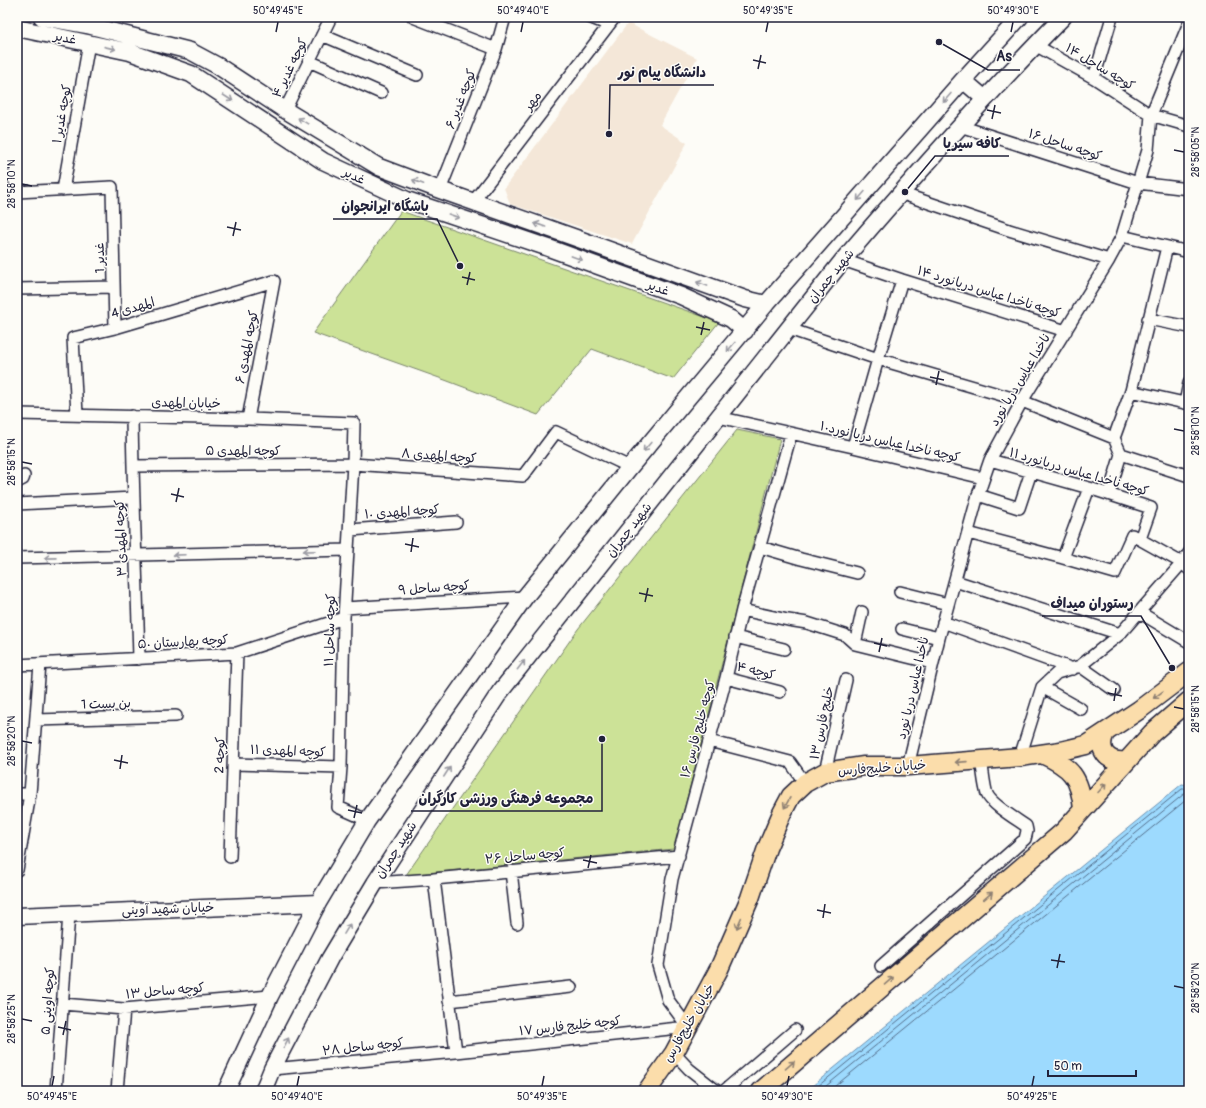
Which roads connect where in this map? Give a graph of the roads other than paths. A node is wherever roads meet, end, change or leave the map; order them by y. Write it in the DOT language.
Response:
graph roads {
  1 [pos="42,17"];
  2 [pos="331,17"];
  3 [pos="413,17"];
  4 [pos="505,17"];
  5 [pos="589,17"];
  6 [pos="1020,17"];
  7 [pos="1063,17"];
  8 [pos="1112,17"];
  9 [pos="88,21"];
  10 [pos="612,21"];
  11 [pos="18,23"];
  12 [pos="1189,23"];
  13 [pos="322,35"];
  14 [pos="89,43"];
  15 [pos="1035,45"];
  16 [pos="496,49"];
  17 [pos="309,61"];
  18 [pos="418,75"];
  19 [pos="1094,78"];
  20 [pos="963,80"];
  21 [pos="381,94"];
  22 [pos="985,100"];
  23 [pos="284,110"];
  24 [pos="1151,115"];
  25 [pos="960,126"];
  26 [pos="1189,126"];
  27 [pos="1138,183"];
  28 [pos="1189,189"];
  29 [pos="63,190"];
  30 [pos="440,190"];
  31 [pos="17,192"];
  32 [pos="900,193"];
  33 [pos="473,202"];
  34 [pos="1122,236"];
  35 [pos="1167,247"];
  36 [pos="1189,252"];
  37 [pos="843,260"];
  38 [pos="1110,260"];
  39 [pos="902,280"];
  40 [pos="274,281"];
  41 [pos="114,287"];
  42 [pos="17,289"];
  43 [pos="721,290"];
  44 [pos="766,304"];
  45 [pos="712,310"];
  46 [pos="1148,319"];
  47 [pos="1189,327"];
  48 [pos="115,328"];
  49 [pos="789,329"];
  50 [pos="745,330"];
  51 [pos="1066,331"];
  52 [pos="878,359"];
  53 [pos="1189,383"];
  54 [pos="1131,391"];
  55 [pos="1022,401"];
  56 [pos="1187,403"];
  57 [pos="17,414"];
  58 [pos="77,415"];
  59 [pos="132,416"];
  60 [pos="718,417"];
  61 [pos="248,418"];
  62 [pos="354,423"];
  63 [pos="790,434"];
  64 [pos="1114,438"];
  65 [pos="854,447"];
  66 [pos="1121,454"];
  67 [pos="990,460"];
  68 [pos="353,464"];
  69 [pos="133,466"];
  70 [pos="630,467"];
  71 [pos="1031,472"];
  72 [pos="1189,476"];
  73 [pos="983,478"];
  74 [pos="1089,488"];
  75 [pos="1109,494"];
  76 [pos="978,495"];
  77 [pos="133,498"];
  78 [pos="17,504"];
  79 [pos="456,522"];
  80 [pos="350,530"];
  81 [pos="968,533"];
  82 [pos="1140,539"];
  83 [pos="760,547"];
  84 [pos="348,550"];
  85 [pos="1189,553"];
  86 [pos="137,556"];
  87 [pos="17,558"];
  88 [pos="1063,558"];
  89 [pos="1186,566"];
  90 [pos="857,573"];
  91 [pos="955,581"];
  92 [pos="900,592"];
  93 [pos="525,597"];
  94 [pos="948,604"];
  95 [pos="742,610"];
  96 [pos="862,612"];
  97 [pos="1139,612"];
  98 [pos="344,613"];
  99 [pos="943,622"];
  100 [pos="902,629"];
  101 [pos="1120,634"];
  102 [pos="735,637"];
  103 [pos="939,638"];
  104 [pos="1189,642"];
  105 [pos="855,644"];
  106 [pos="784,649"];
  107 [pos="237,653"];
  108 [pos="139,659"];
  109 [pos="932,663"];
  110 [pos="40,664"];
  111 [pos="17,665"];
  112 [pos="1077,667"];
  113 [pos="1189,672"];
  114 [pos="726,678"];
  115 [pos="846,680"];
  116 [pos="1042,687"];
  117 [pos="1114,690"];
  118 [pos="780,692"];
  119 [pos="1189,701"];
  120 [pos="1081,709"];
  121 [pos="176,716"];
  122 [pos="36,720"];
  123 [pos="1105,733"];
  124 [pos="709,741"];
  125 [pos="1042,754"];
  126 [pos="1020,757"];
  127 [pos="981,760"];
  128 [pos="1126,762"];
  129 [pos="234,764"];
  130 [pos="341,766"];
  131 [pos="908,766"];
  132 [pos="826,772"];
  133 [pos="805,783"];
  134 [pos="17,794"];
  135 [pos="30,794"];
  136 [pos="1083,809"];
  137 [pos="367,821"];
  138 [pos="678,856"];
  139 [pos="230,857"];
  140 [pos="17,870"];
  141 [pos="511,871"];
  142 [pos="434,879"];
  143 [pos="375,883"];
  144 [pos="318,903"];
  145 [pos="68,914"];
  146 [pos="17,916"];
  147 [pos="517,923"];
  148 [pos="881,966"];
  149 [pos="571,987"];
  150 [pos="270,996"];
  151 [pos="449,1001"];
  152 [pos="62,1004"];
  153 [pos="124,1009"];
  154 [pos="688,1027"];
  155 [pos="795,1030"];
  156 [pos="456,1052"];
  157 [pos="674,1054"];
  158 [pos="272,1069"];
  159 [pos="56,1091"];
  160 [pos="117,1091"];
  161 [pos="226,1091"];
  162 [pos="262,1091"];
  163 [pos="647,1091"];
  164 [pos="717,1091"];
  165 [pos="724,1091"];
  166 [pos="761,1091"];
  1 -- 9 [label="street, غدیر"];
  2 -- 13 [label="street, کوچه غدیر ۴"];
  3 -- 16 [label="street"];
  4 -- 16 [label="street, کوچه غدیر ۶"];
  5 -- 10 [label="street"];
  6 -- 20 [label="street"];
  7 -- 15 [label="street, شهید چمران"];
  8 -- 19 [label="street"];
  9 -- 23 [label="street, غدیر"];
  10 -- 33 [label="street, مهر"];
  11 -- 14 [label="street, غدیر"];
  12 -- 24 [label="street, ناخدا عباس دریا نورد"];
  13 -- 17 [label="street, کوچه غدیر ۴"];
  13 -- 18 [label="street"];
  14 -- 29 [label="street, کوچه غدیر ۱"];
  14 -- 45 [label="street, غدیر, one-way"];
  15 -- 19 [label="street, کوچه ساحل ۱۴"];
  15 -- 22 [label="street, شهید چمران"];
  16 -- 30 [label="street, کوچه غدیر ۶"];
  17 -- 21 [label="street"];
  17 -- 23 [label="street, کوچه غدیر ۴"];
  19 -- 24 [label="street, کوچه ساحل ۱۴"];
  20 -- 22 [label="street"];
  20 -- 44 [label="street, one-way"];
  22 -- 25 [label="street, شهید چمران"];
  30 -- 23 [label="street, غدیر, one-way"];
  24 -- 26 [label="street, کوچه ساحل ۱۴"];
  24 -- 27 [label="street, ناخدا عباس دریا نورد"];
  25 -- 27 [label="street, کوچه ساحل ۱۶"];
  25 -- 32 [label="street, شهید چمران"];
  27 -- 28 [label="street, کوچه ساحل ۱۶"];
  27 -- 34 [label="street, ناخدا عباس دریا نورد"];
  29 -- 31 [label="street"];
  29 -- 41 [label="street, غدیر 1"];
  30 -- 33 [label="street, غدیر"];
  32 -- 37 [label="street, شهید چمران"];
  32 -- 38 [label="street"];
  43 -- 33 [label="street, غدیر, one-way"];
  34 -- 35 [label="street"];
  34 -- 38 [label="street, ناخدا عباس دریا نورد"];
  35 -- 36 [label="street"];
  35 -- 46 [label="street"];
  37 -- 39 [label="street, کوچه ناخدا عباس دریانورد ۱۴"];
  37 -- 49 [label="street, شهید چمران"];
  38 -- 51 [label="street, ناخدا عباس دریا نورد"];
  39 -- 51 [label="street, کوچه ناخدا عباس دریانورد ۱۴"];
  39 -- 52 [label="street"];
  40 -- 48 [label="street, المهدی 4"];
  40 -- 61 [label="street, کوچه المهدی ۶"];
  41 -- 42 [label="street"];
  41 -- 48 [label="street, غدیر 1"];
  43 -- 44 [label="street, غدیر"];
  43 -- 45 [label="street"];
  44 -- 50 [label="street"];
  45 -- 50 [label="street, غدیر"];
  46 -- 47 [label="street"];
  46 -- 54 [label="street"];
  48 -- 58 [label="street, المهدی 4"];
  49 -- 52 [label="street"];
  49 -- 60 [label="street, شهید چمران"];
  50 -- 70 [label="street, one-way"];
  51 -- 55 [label="street, ناخدا عباس دریا نورد"];
  52 -- 55 [label="street"];
  52 -- 65 [label="street"];
  53 -- 56 [label="street"];
  54 -- 56 [label="street"];
  54 -- 64 [label="street"];
  55 -- 64 [label="street"];
  55 -- 67 [label="street, ناخدا عباس دریا نورد"];
  57 -- 58 [label="street, خیابان المهدی"];
  58 -- 59 [label="street, خیابان المهدی"];
  59 -- 61 [label="street, خیابان المهدی"];
  59 -- 69 [label="street, کوچه المهدی ۳"];
  60 -- 63 [label="street, کوچه ناخدا عباس دریا نورد۱۰"];
  143 -- 60 [label="street, شهید چمران, one-way"];
  61 -- 62 [label="street, خیابان المهدی"];
  62 -- 68 [label="street, کوچه ساحل ۱۱"];
  63 -- 65 [label="street, کوچه ناخدا عباس دریا نورد۱۰"];
  63 -- 83 [label="street, کوچه خلیج فارس ۱۶"];
  64 -- 66 [label="street"];
  65 -- 73 [label="street, کوچه ناخدا عباس دریا نورد۱۰"];
  66 -- 72 [label="street"];
  66 -- 75 [label="street"];
  67 -- 71 [label="street, کوچه ناخدا عباس دریانورد ۱۱"];
  67 -- 73 [label="street, ناخدا عباس دریا نورد"];
  68 -- 69 [label="street, کوچه المهدی ۵"];
  68 -- 70 [label="street, کوچه المهدی ۸"];
  68 -- 80 [label="street, کوچه ساحل ۱۱"];
  69 -- 77 [label="street, کوچه المهدی ۳"];
  70 -- 93 [label="street"];
  71 -- 74 [label="street, کوچه ناخدا عباس دریانورد ۱۱"];
  71 -- 76 [label="street"];
  73 -- 76 [label="street, ناخدا عباس دریا نورد"];
  74 -- 75 [label="street, کوچه ناخدا عباس دریانورد ۱۱"];
  74 -- 88 [label="street"];
  75 -- 82 [label="street, کوچه ناخدا عباس دریانورد ۱۱"];
  76 -- 81 [label="street, ناخدا عباس دریا نورد"];
  77 -- 78 [label="street"];
  77 -- 86 [label="street, کوچه المهدی ۳"];
  79 -- 80 [label="street, کوچه المهدی ۱۰"];
  80 -- 84 [label="street, کوچه ساحل ۱۱"];
  81 -- 88 [label="street"];
  81 -- 91 [label="street, ناخدا عباس دریا نورد"];
  82 -- 88 [label="street"];
  82 -- 89 [label="street"];
  83 -- 90 [label="street"];
  83 -- 95 [label="street, کوچه خلیج فارس ۱۶"];
  84 -- 86 [label="street, one-way"];
  84 -- 98 [label="street, کوچه ساحل ۱۱"];
  85 -- 89 [label="street"];
  86 -- 87 [label="street, one-way"];
  86 -- 108 [label="street, کوچه المهدی ۳"];
  89 -- 97 [label="street"];
  91 -- 94 [label="street, ناخدا عباس دریا نورد"];
  91 -- 101 [label="street"];
  92 -- 94 [label="street"];
  93 -- 98 [label="street, کوچه ساحل ۹"];
  93 -- 137 [label="street"];
  94 -- 99 [label="street, ناخدا عباس دریا نورد"];
  95 -- 102 [label="street, کوچه خلیج فارس ۱۶"];
  95 -- 105 [label="street"];
  96 -- 105 [label="street"];
  97 -- 101 [label="street"];
  97 -- 104 [label="street"];
  98 -- 107 [label="street, کوچه بهارستان ۵۰"];
  98 -- 130 [label="street, کوچه ساحل ۱۱"];
  99 -- 103 [label="street, ناخدا عباس دریا نورد"];
  99 -- 112 [label="street"];
  100 -- 103 [label="street"];
  101 -- 112 [label="street"];
  102 -- 106 [label="street"];
  102 -- 114 [label="street, کوچه خلیج فارس ۱۶"];
  103 -- 109 [label="street, ناخدا عباس دریا نورد"];
  105 -- 109 [label="street"];
  107 -- 108 [label="street, کوچه بهارستان ۵۰"];
  107 -- 129 [label="street, کوچه 2"];
  108 -- 110 [label="street, کوچه بهارستان ۵۰"];
  109 -- 131 [label="street, ناخدا عباس دریا نورد"];
  110 -- 111 [label="street, کوچه بهارستان ۵۰"];
  110 -- 122 [label="street"];
  112 -- 116 [label="street"];
  112 -- 117 [label="street"];
  113 -- 123 [label="main road, خیابان خلیج‌فارس, one-way"];
  114 -- 118 [label="street, کوچه ۴"];
  114 -- 124 [label="street, کوچه خلیج فارس ۱۶"];
  115 -- 132 [label="street, خلیج فارس ۱۳"];
  116 -- 120 [label="street"];
  116 -- 126 [label="street"];
  119 -- 128 [label="main road"];
  121 -- 122 [label="street, بن بست 1"];
  122 -- 135 [label="street"];
  123 -- 125 [label="main road, خیابان خلیج‌فارس"];
  123 -- 128 [label="main road"];
  124 -- 133 [label="street"];
  124 -- 138 [label="street, کوچه خلیج فارس ۱۶"];
  125 -- 126 [label="main road, خیابان خلیج‌فارس"];
  125 -- 136 [label="main road"];
  126 -- 127 [label="main road, خیابان خلیج‌فارس"];
  127 -- 131 [label="main road, خیابان خلیج‌فارس, one-way"];
  127 -- 148 [label="street"];
  136 -- 128 [label="main road, one-way"];
  129 -- 130 [label="street, کوچه المهدی ۱۱"];
  129 -- 139 [label="street, کوچه 2"];
  130 -- 137 [label="street, کوچه ساحل ۱۱"];
  131 -- 132 [label="main road, خیابان خلیج‌فارس"];
  132 -- 133 [label="main road, خیابان خلیج‌فارس"];
  133 -- 154 [label="main road, خیابان خلیج‌فارس, one-way"];
  134 -- 135 [label="street"];
  135 -- 140 [label="street"];
  166 -- 136 [label="main road, one-way"];
  137 -- 144 [label="street"];
  138 -- 141 [label="street, کوچه ساحل ۲۶"];
  138 -- 154 [label="street, کوچه خلیج فارس ۱۶"];
  141 -- 142 [label="street, کوچه ساحل ۲۶"];
  141 -- 147 [label="street"];
  142 -- 143 [label="street, کوچه ساحل ۲۶"];
  142 -- 151 [label="street"];
  158 -- 143 [label="street, شهید چمران, one-way"];
  144 -- 145 [label="street, خیابان شهید آوینی"];
  144 -- 150 [label="street"];
  145 -- 146 [label="street, خیابان شهید آوینی"];
  145 -- 152 [label="street, کوچه اوینی ۵"];
  149 -- 151 [label="street"];
  150 -- 153 [label="street, کوچه ساحل ۱۳"];
  150 -- 161 [label="street"];
  151 -- 156 [label="street"];
  152 -- 153 [label="street, کوچه ساحل ۱۳"];
  152 -- 159 [label="street, کوچه اوینی ۵"];
  153 -- 160 [label="street"];
  154 -- 156 [label="street, کوچه خلیج فارس ۱۷"];
  154 -- 157 [label="main road, خیابان خلیج‌فارس"];
  155 -- 165 [label="street"];
  156 -- 158 [label="street, کوچه ساحل ۲۸"];
  157 -- 163 [label="main road, خیابان خلیج‌فارس"];
  157 -- 164 [label="street"];
  158 -- 162 [label="street, شهید چمران"];
}
